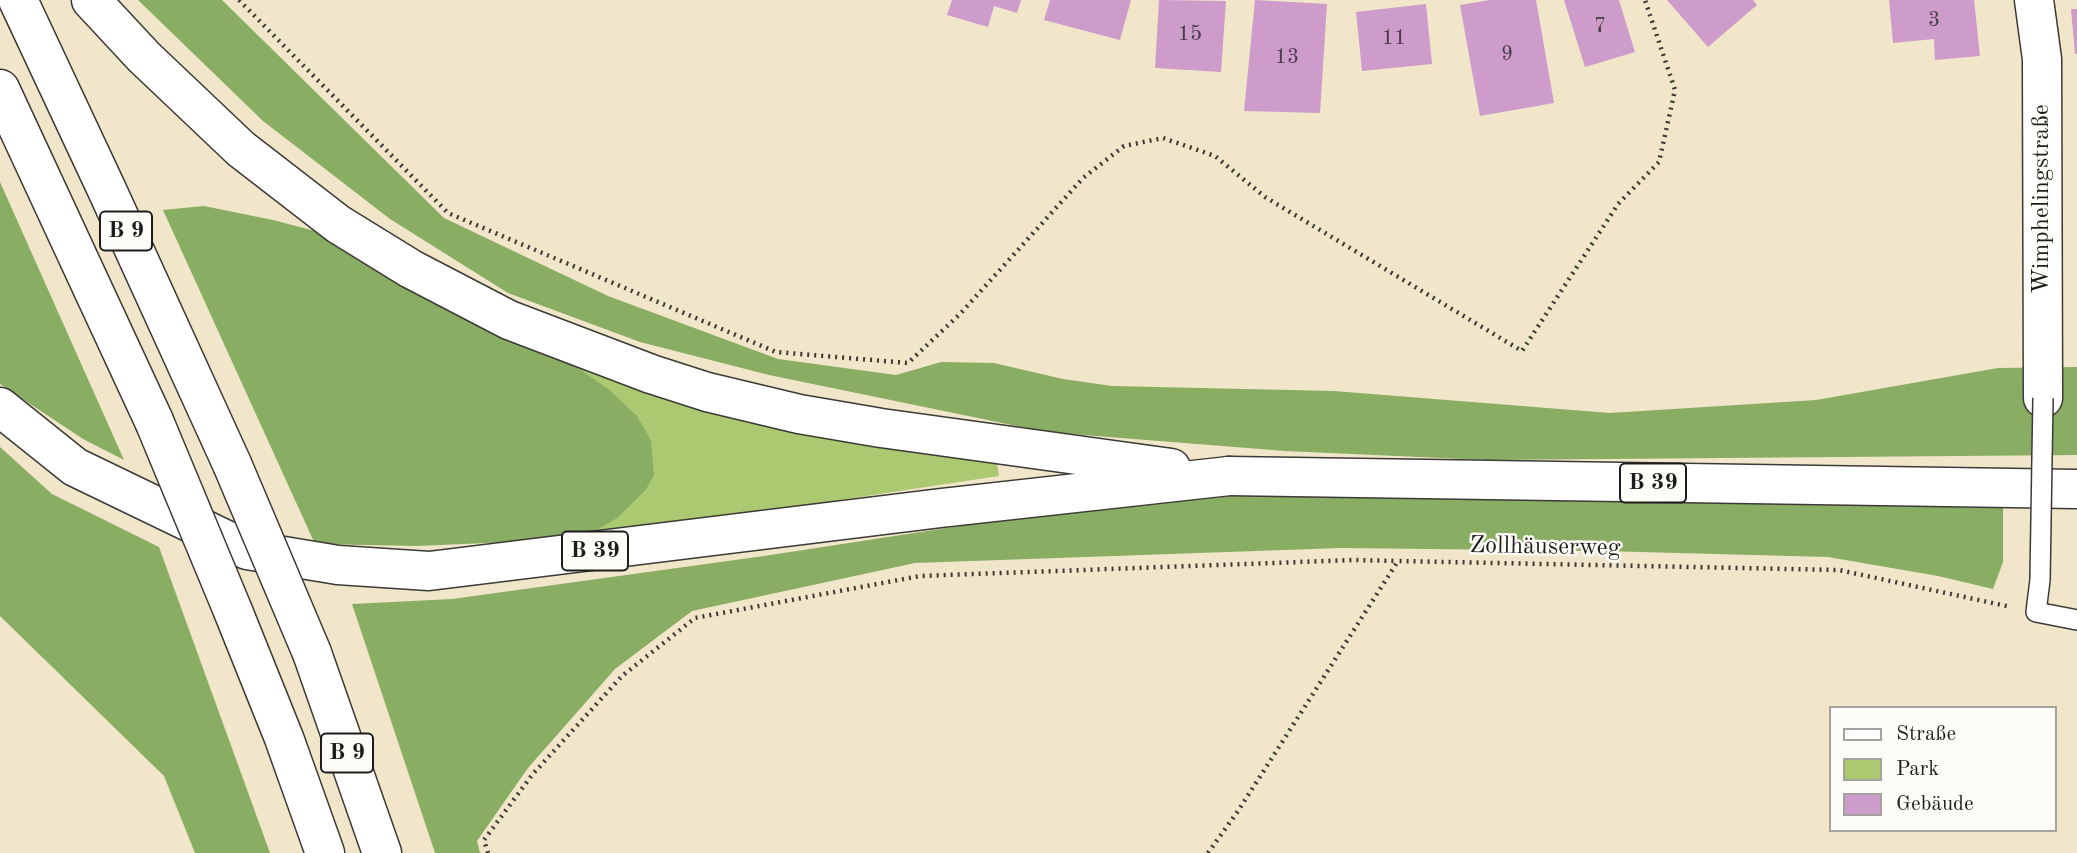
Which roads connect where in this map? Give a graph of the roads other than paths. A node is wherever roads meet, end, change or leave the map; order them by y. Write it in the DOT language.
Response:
graph roads {
  1 [pos="18,0"];
  2 [pos="91,0"];
  3 [pos="2034,0"];
  4 [pos="0,89"];
  5 [pos="2043,398"];
  6 [pos="0,407"];
  7 [pos="1229,476"];
  8 [pos="2077,489"];
  9 [pos="2077,620"];
  10 [pos="325,853"];
  11 [pos="382,853"];
  1 -- 11 [label="main road, B 9, bridge"];
  2 -- 7 [label="main road, B 39"];
  3 -- 5 [label="main road, Wimphelingstraße"];
  4 -- 10 [label="main road, B 9, bridge"];
  5 -- 9 [label="lane, bridge"];
  6 -- 7 [label="main road, B 39"];
  7 -- 8 [label="main road, B 39"];
}
